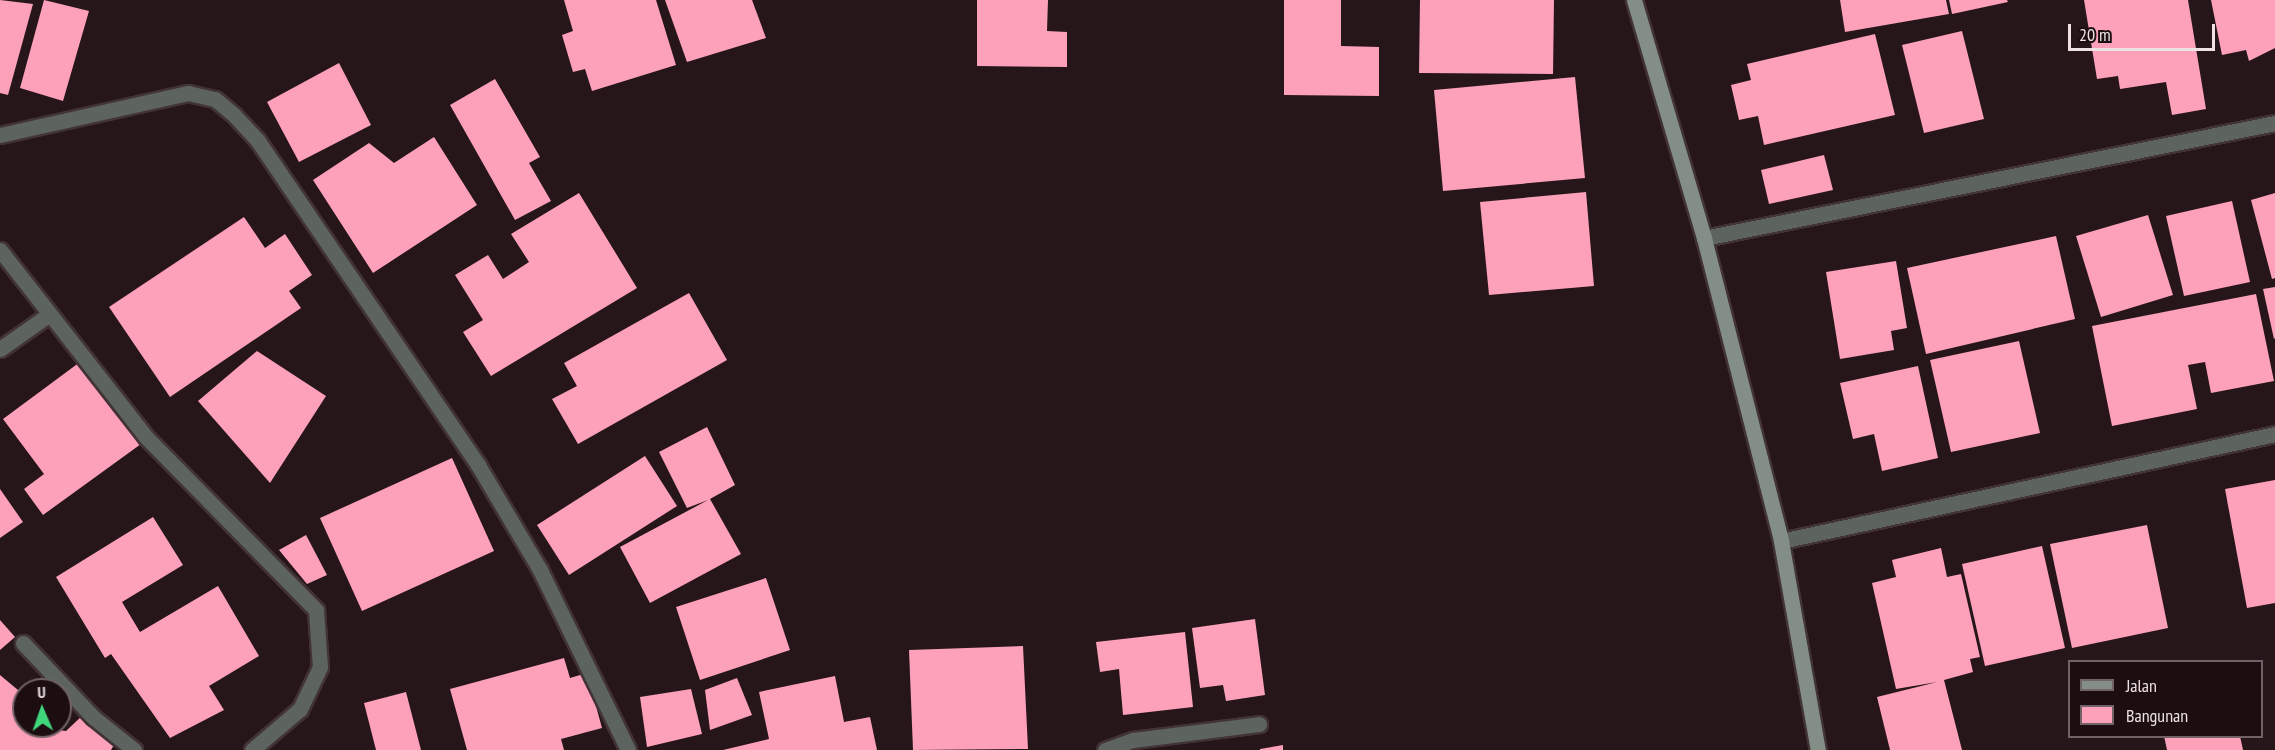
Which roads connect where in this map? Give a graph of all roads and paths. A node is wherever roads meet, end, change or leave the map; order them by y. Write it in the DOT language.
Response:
graph roads {
  1 [pos="1634,0"];
  2 [pos="2275,123"];
  3 [pos="0,135"];
  4 [pos="1704,238"];
  5 [pos="0,250"];
  6 [pos="47,316"];
  7 [pos="0,349"];
  8 [pos="2275,434"];
  9 [pos="1781,541"];
  10 [pos="23,643"];
  11 [pos="1259,724"];
  12 [pos="134,750"];
  13 [pos="252,750"];
  14 [pos="628,750"];
  15 [pos="1105,750"];
  16 [pos="1818,750"];
  1 -- 4 [label="main road"];
  2 -- 4 [label="street"];
  3 -- 14 [label="street"];
  4 -- 9 [label="main road"];
  5 -- 6 [label="street"];
  6 -- 7 [label="street"];
  6 -- 13 [label="street"];
  8 -- 9 [label="street"];
  9 -- 16 [label="main road"];
  10 -- 12 [label="street"];
  11 -- 15 [label="street"];
}
